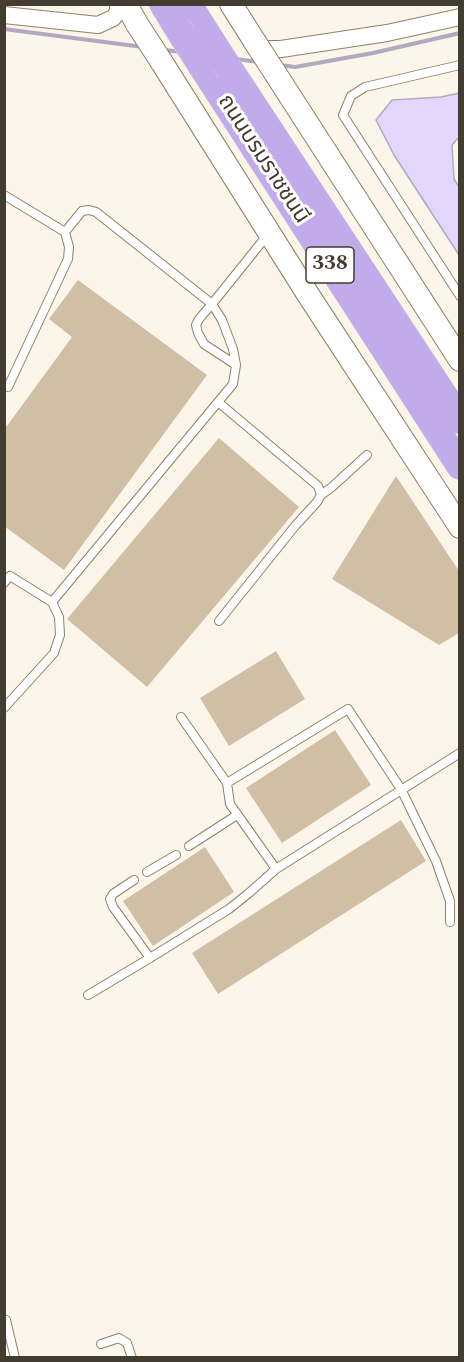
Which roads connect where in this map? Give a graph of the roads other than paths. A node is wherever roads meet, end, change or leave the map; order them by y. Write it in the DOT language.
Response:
graph roads {
  1 [pos="118,4"];
  2 [pos="126,4"];
  3 [pos="231,4"];
  4 [pos="176,12"];
  5 [pos="4,15"];
  6 [pos="459,17"];
  7 [pos="262,45"];
  8 [pos="459,65"];
  9 [pos="4,195"];
  10 [pos="65,232"];
  11 [pos="269,233"];
  12 [pos="459,296"];
  13 [pos="212,304"];
  14 [pos="459,360"];
  15 [pos="236,365"];
  16 [pos="8,387"];
  17 [pos="437,387"];
  18 [pos="218,402"];
  19 [pos="459,408"];
  20 [pos="450,428"];
  21 [pos="367,455"];
  22 [pos="459,466"];
  23 [pos="459,476"];
  24 [pos="321,495"];
  25 [pos="459,527"];
  26 [pos="6,577"];
  27 [pos="52,602"];
  28 [pos="219,621"];
  29 [pos="4,708"];
  30 [pos="181,717"];
  31 [pos="459,753"];
  32 [pos="227,783"];
  33 [pos="401,789"];
  34 [pos="237,815"];
  35 [pos="189,846"];
  36 [pos="176,855"];
  37 [pos="276,869"];
  38 [pos="147,872"];
  39 [pos="134,880"];
  40 [pos="450,922"];
  41 [pos="150,958"];
  42 [pos="88,995"];
  43 [pos="6,1320"];
  44 [pos="101,1344"];
  45 [pos="15,1358"];
  46 [pos="132,1358"];
  1 -- 5 [label="street"];
  2 -- 11 [label="main road, bridge"];
  3 -- 7 [label="main road"];
  4 -- 17 [label="highway, ถนนบรมราชชนนี / 338, bridge"];
  4 -- 20 [label="highway, ถนนบรมราชชนนี / 338, bridge"];
  6 -- 7 [label="street"];
  7 -- 14 [label="main road, bridge"];
  8 -- 12 [label="lane"];
  9 -- 10 [label="lane"];
  10 -- 13 [label="lane"];
  10 -- 16 [label="lane"];
  11 -- 13 [label="lane"];
  11 -- 25 [label="main road"];
  13 -- 15 [label="lane"];
  13 -- 15 [label="lane"];
  15 -- 18 [label="lane"];
  17 -- 19 [label="highway"];
  17 -- 20 [label="highway, ถนนบรมราชชนนี / 338"];
  18 -- 24 [label="lane"];
  18 -- 27 [label="lane"];
  20 -- 22 [label="highway, ถนนบรมราชชนนี / 338"];
  20 -- 23 [label="highway"];
  21 -- 24 [label="lane"];
  24 -- 28 [label="lane"];
  26 -- 27 [label="lane"];
  27 -- 29 [label="lane"];
  30 -- 32 [label="lane"];
  31 -- 33 [label="lane"];
  32 -- 33 [label="lane"];
  32 -- 34 [label="lane"];
  33 -- 37 [label="lane"];
  33 -- 40 [label="lane"];
  34 -- 35 [label="lane"];
  34 -- 37 [label="lane"];
  36 -- 38 [label="lane"];
  37 -- 41 [label="lane"];
  39 -- 41 [label="lane"];
  41 -- 42 [label="lane"];
  43 -- 45 [label="lane"];
  44 -- 46 [label="lane"];
}
